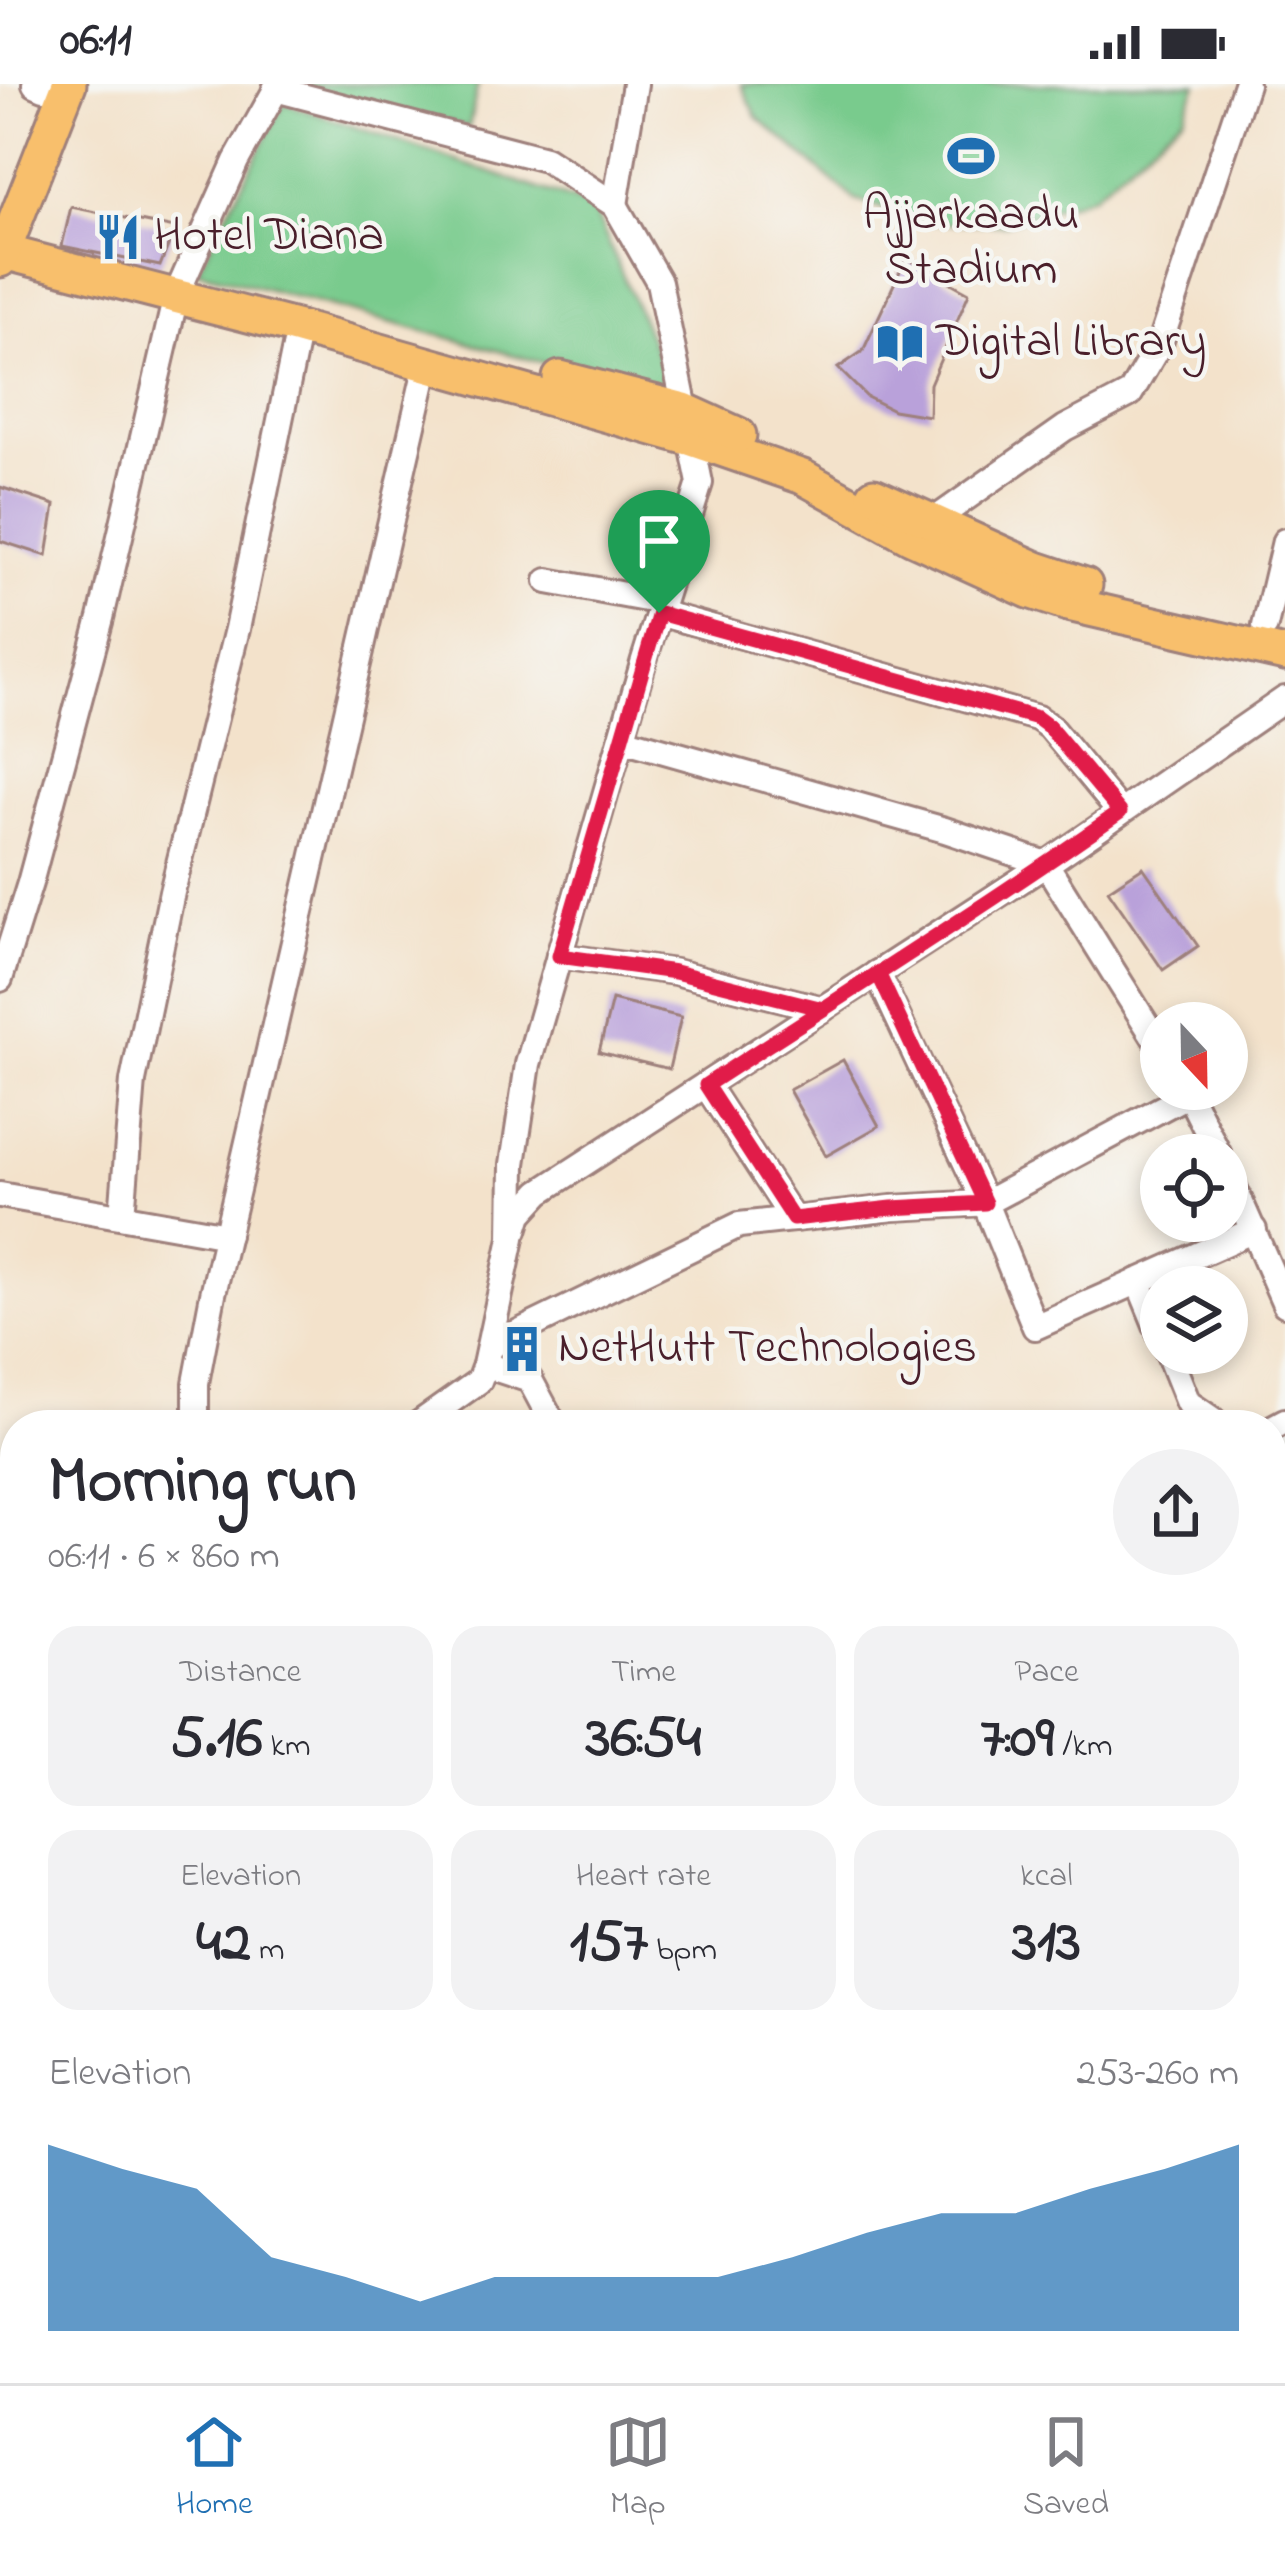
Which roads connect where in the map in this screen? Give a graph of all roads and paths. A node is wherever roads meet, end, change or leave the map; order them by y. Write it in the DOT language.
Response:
graph roads {
  1 [pos="634,84"];
  2 [pos="1246,84"];
  3 [pos="48,85"];
  4 [pos="277,87"];
  5 [pos="0,199"];
  6 [pos="615,205"];
  7 [pos="2,247"];
  8 [pos="179,290"];
  9 [pos="299,328"];
  10 [pos="427,364"];
  11 [pos="687,424"];
  12 [pos="933,521"];
  13 [pos="1285,541"];
  14 [pos="548,581"];
  15 [pos="660,608"];
  16 [pos="1278,637"];
  17 [pos="1285,699"];
  18 [pos="622,739"];
  19 [pos="1120,812"];
  20 [pos="1046,864"];
  21 [pos="559,956"];
  22 [pos="878,973"];
  23 [pos="0,979"];
  24 [pos="823,1009"];
  25 [pos="1140,1014"];
  26 [pos="706,1085"];
  27 [pos="1154,1110"];
  28 [pos="0,1195"];
  29 [pos="985,1203"];
  30 [pos="1248,1215"];
  31 [pos="122,1216"];
  32 [pos="793,1219"];
  33 [pos="1255,1230"];
  34 [pos="227,1235"];
  35 [pos="512,1238"];
  36 [pos="1138,1281"];
  37 [pos="1140,1286"];
  38 [pos="1285,1304"];
  39 [pos="488,1355"];
  40 [pos="1176,1374"];
  41 [pos="196,1410"];
  42 [pos="438,1410"];
  43 [pos="546,1410"];
  44 [pos="1198,1410"];
  1 -- 6 [label="street"];
  2 -- 12 [label="street"];
  3 -- 5 [label="main road"];
  3 -- 7 [label="main road"];
  4 -- 6 [label="street"];
  4 -- 8 [label="street"];
  6 -- 11 [label="street"];
  7 -- 8 [label="main road"];
  8 -- 9 [label="main road"];
  8 -- 11 [label="main road"];
  8 -- 23 [label="street"];
  9 -- 10 [label="main road"];
  9 -- 31 [label="street"];
  10 -- 11 [label="main road"];
  10 -- 34 [label="street"];
  11 -- 12 [label="main road"];
  11 -- 15 [label="street"];
  11 -- 16 [label="main road"];
  12 -- 16 [label="main road"];
  13 -- 16 [label="street"];
  14 -- 15 [label="street"];
  15 -- 18 [label="street"];
  15 -- 19 [label="street"];
  17 -- 19 [label="street"];
  18 -- 20 [label="street"];
  18 -- 21 [label="street"];
  19 -- 20 [label="street"];
  20 -- 22 [label="street"];
  20 -- 25 [label="street"];
  21 -- 24 [label="street"];
  21 -- 35 [label="street"];
  22 -- 24 [label="street"];
  22 -- 29 [label="street"];
  24 -- 26 [label="street"];
  26 -- 32 [label="street"];
  26 -- 35 [label="street"];
  27 -- 29 [label="street"];
  28 -- 31 [label="street"];
  29 -- 32 [label="street"];
  29 -- 36 [label="street"];
  30 -- 33 [label="street"];
  31 -- 34 [label="street"];
  32 -- 39 [label="street"];
  33 -- 36 [label="street"];
  33 -- 38 [label="street"];
  34 -- 41 [label="street"];
  35 -- 39 [label="street"];
  36 -- 37 [label="street"];
  39 -- 42 [label="street"];
  39 -- 43 [label="street"];
  40 -- 44 [label="street"];
}
